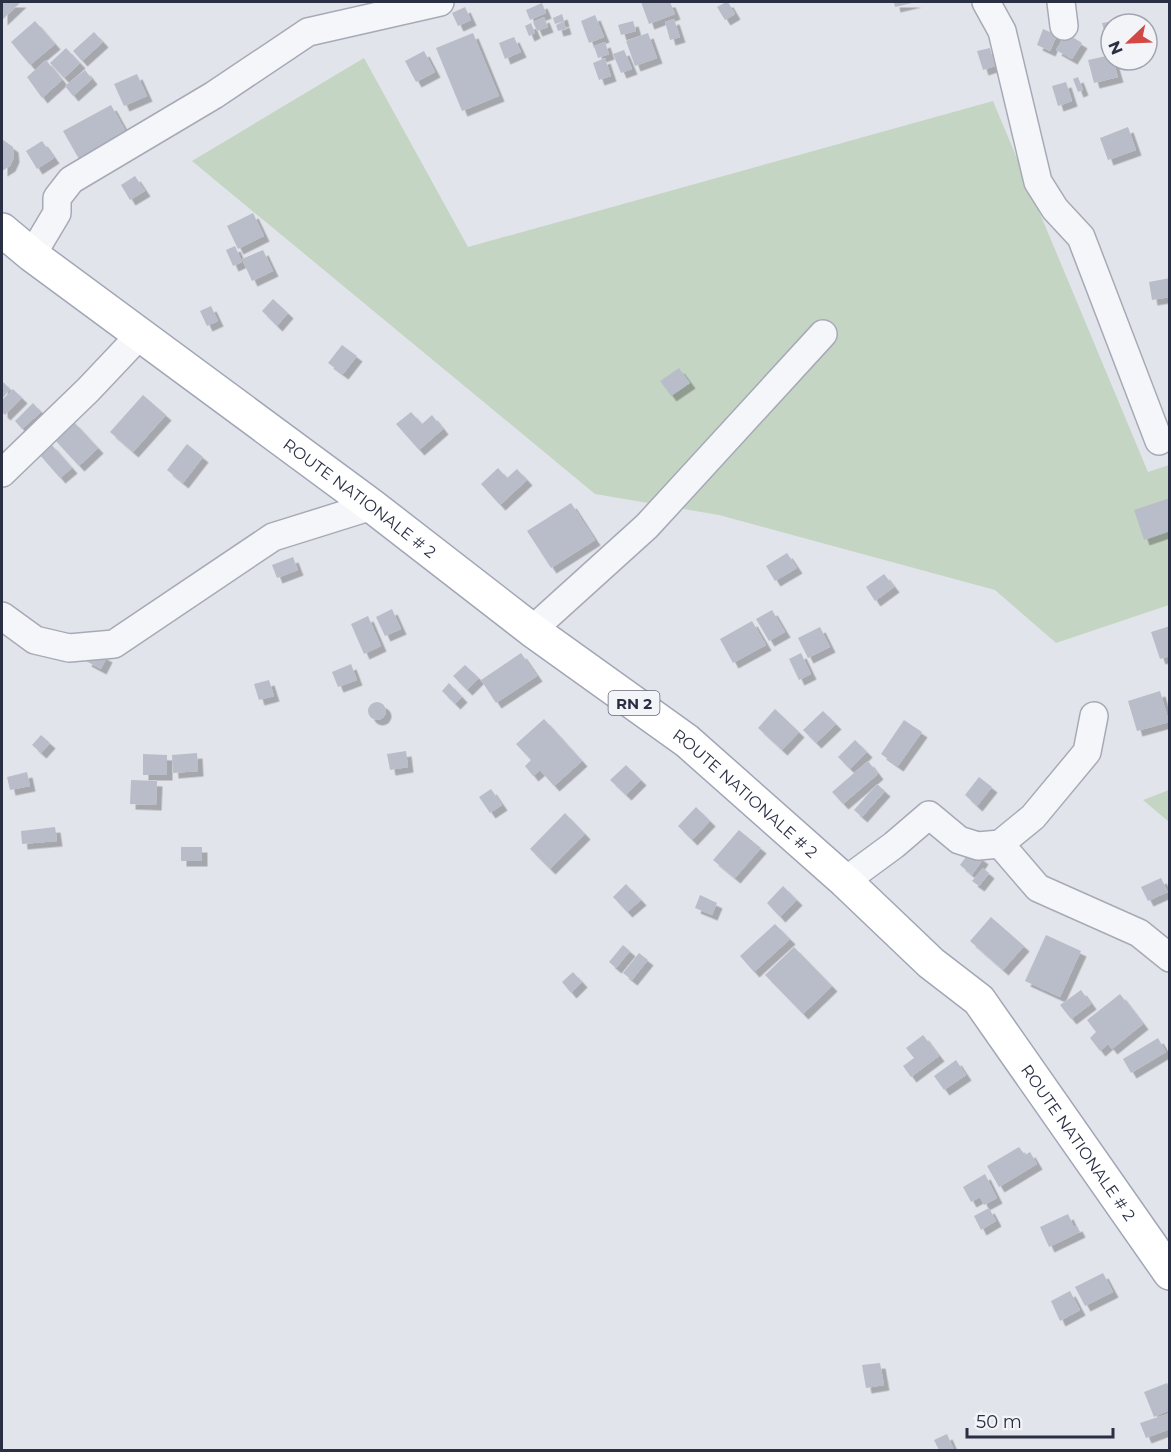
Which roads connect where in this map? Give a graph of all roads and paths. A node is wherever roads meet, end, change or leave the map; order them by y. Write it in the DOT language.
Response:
graph roads {
  1 [pos="440,2"];
  2 [pos="986,2"];
  3 [pos="2,230"];
  4 [pos="33,255"];
  5 [pos="823,334"];
  6 [pos="140,335"];
  7 [pos="1159,441"];
  8 [pos="2,473"];
  9 [pos="372,506"];
  10 [pos="2,616"];
  11 [pos="532,630"];
  12 [pos="1094,716"];
  13 [pos="1000,844"];
  14 [pos="844,880"];
  15 [pos="1170,958"];
  16 [pos="1170,1273"];
  1 -- 4 [label="street"];
  2 -- 7 [label="street"];
  3 -- 4 [label="main road, ROUTE NATIONALE # 2 / RN 2"];
  4 -- 6 [label="main road, ROUTE NATIONALE # 2 / RN 2"];
  5 -- 11 [label="street"];
  6 -- 8 [label="street"];
  6 -- 9 [label="main road, ROUTE NATIONALE # 2 / RN 2"];
  9 -- 10 [label="street"];
  9 -- 11 [label="main road, ROUTE NATIONALE # 2 / RN 2"];
  11 -- 14 [label="main road, ROUTE NATIONALE # 2 / RN 2"];
  12 -- 13 [label="street"];
  13 -- 14 [label="street"];
  13 -- 15 [label="street"];
  14 -- 16 [label="main road, ROUTE NATIONALE # 2 / RN 2"];
}
